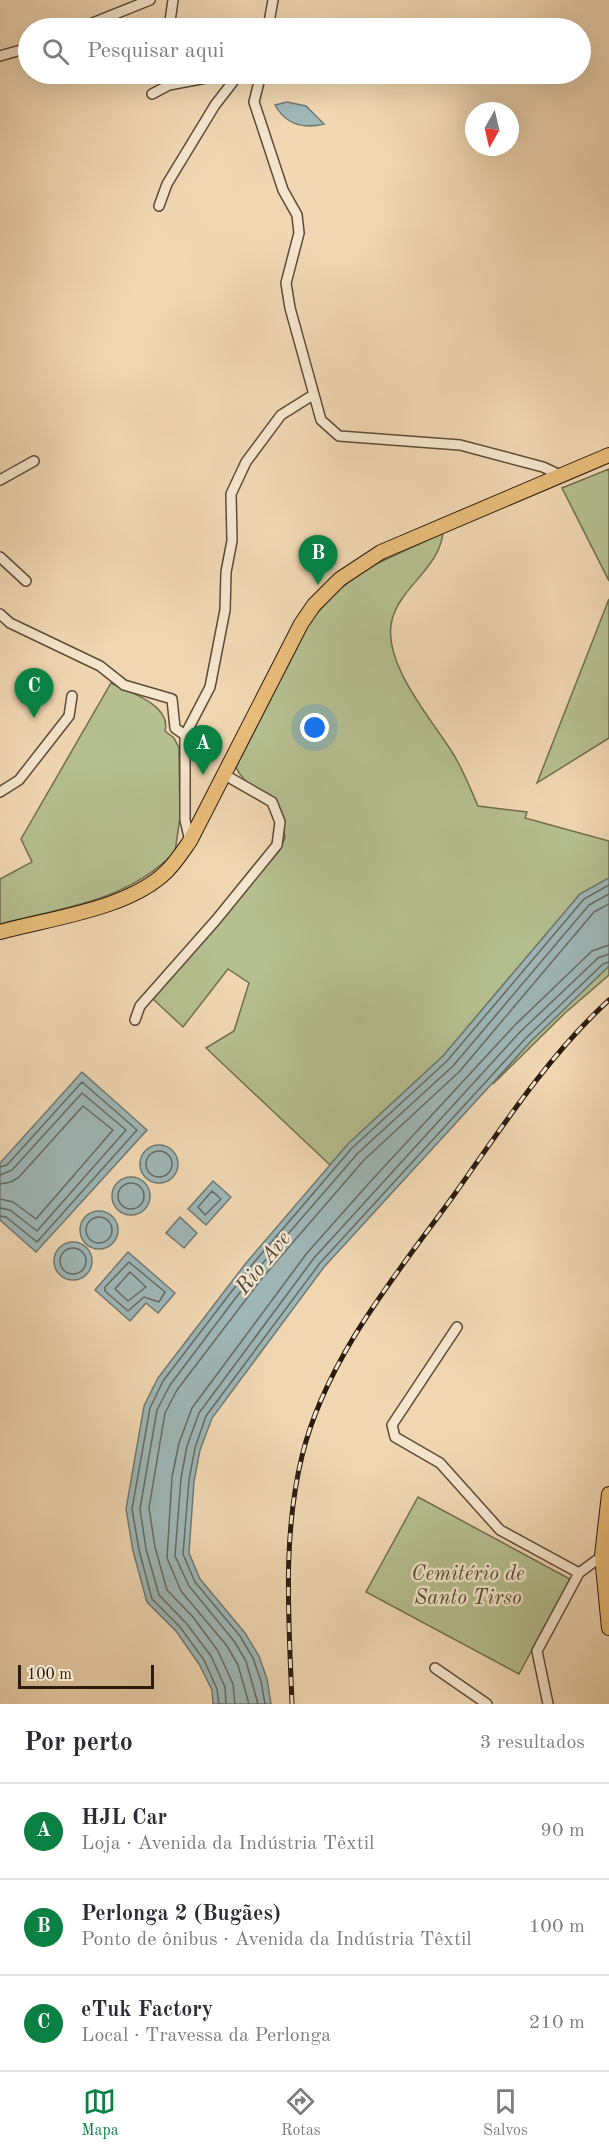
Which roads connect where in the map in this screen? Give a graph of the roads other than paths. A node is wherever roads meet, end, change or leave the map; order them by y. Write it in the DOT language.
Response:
graph roads {
  1 [pos="150,0"];
  2 [pos="172,0"];
  3 [pos="273,0"];
  4 [pos="105,18"];
  5 [pos="170,18"];
  6 [pos="270,18"];
  7 [pos="18,51"];
  8 [pos="0,56"];
  9 [pos="179,84"];
  10 [pos="231,84"];
  11 [pos="258,84"];
  12 [pos="169,86"];
  13 [pos="152,94"];
  14 [pos="159,206"];
  15 [pos="313,394"];
  16 [pos="609,455"];
  17 [pos="34,460"];
  18 [pos="560,475"];
  19 [pos="0,480"];
  20 [pos="0,556"];
  21 [pos="26,581"];
  22 [pos="0,614"];
  23 [pos="72,696"];
  24 [pos="185,735"];
  25 [pos="225,775"];
  26 [pos="0,792"];
  27 [pos="190,841"];
  28 [pos="0,932"];
  29 [pos="135,1020"];
  30 [pos="457,1327"];
  31 [pos="609,1494"];
  32 [pos="602,1556"];
  33 [pos="579,1573"];
  34 [pos="609,1628"];
  35 [pos="435,1668"];
  36 [pos="487,1704"];
  37 [pos="548,1704"];
  1 -- 4 [label="street"];
  2 -- 5 [label="street"];
  3 -- 6 [label="street"];
  7 -- 8 [label="street"];
  9 -- 12 [label="street"];
  10 -- 14 [label="street"];
  11 -- 15 [label="street"];
  12 -- 13 [label="street"];
  15 -- 18 [label="street"];
  15 -- 24 [label="street"];
  16 -- 18 [label="main road"];
  17 -- 19 [label="street"];
  18 -- 25 [label="main road"];
  20 -- 21 [label="street"];
  22 -- 24 [label="street"];
  23 -- 26 [label="street"];
  24 -- 27 [label="street"];
  25 -- 27 [label="main road"];
  25 -- 29 [label="street"];
  27 -- 28 [label="main road"];
  30 -- 33 [label="street"];
  31 -- 32 [label="main road"];
  32 -- 33 [label="street"];
  32 -- 34 [label="main road"];
  33 -- 37 [label="street"];
  35 -- 36 [label="street"];
}
